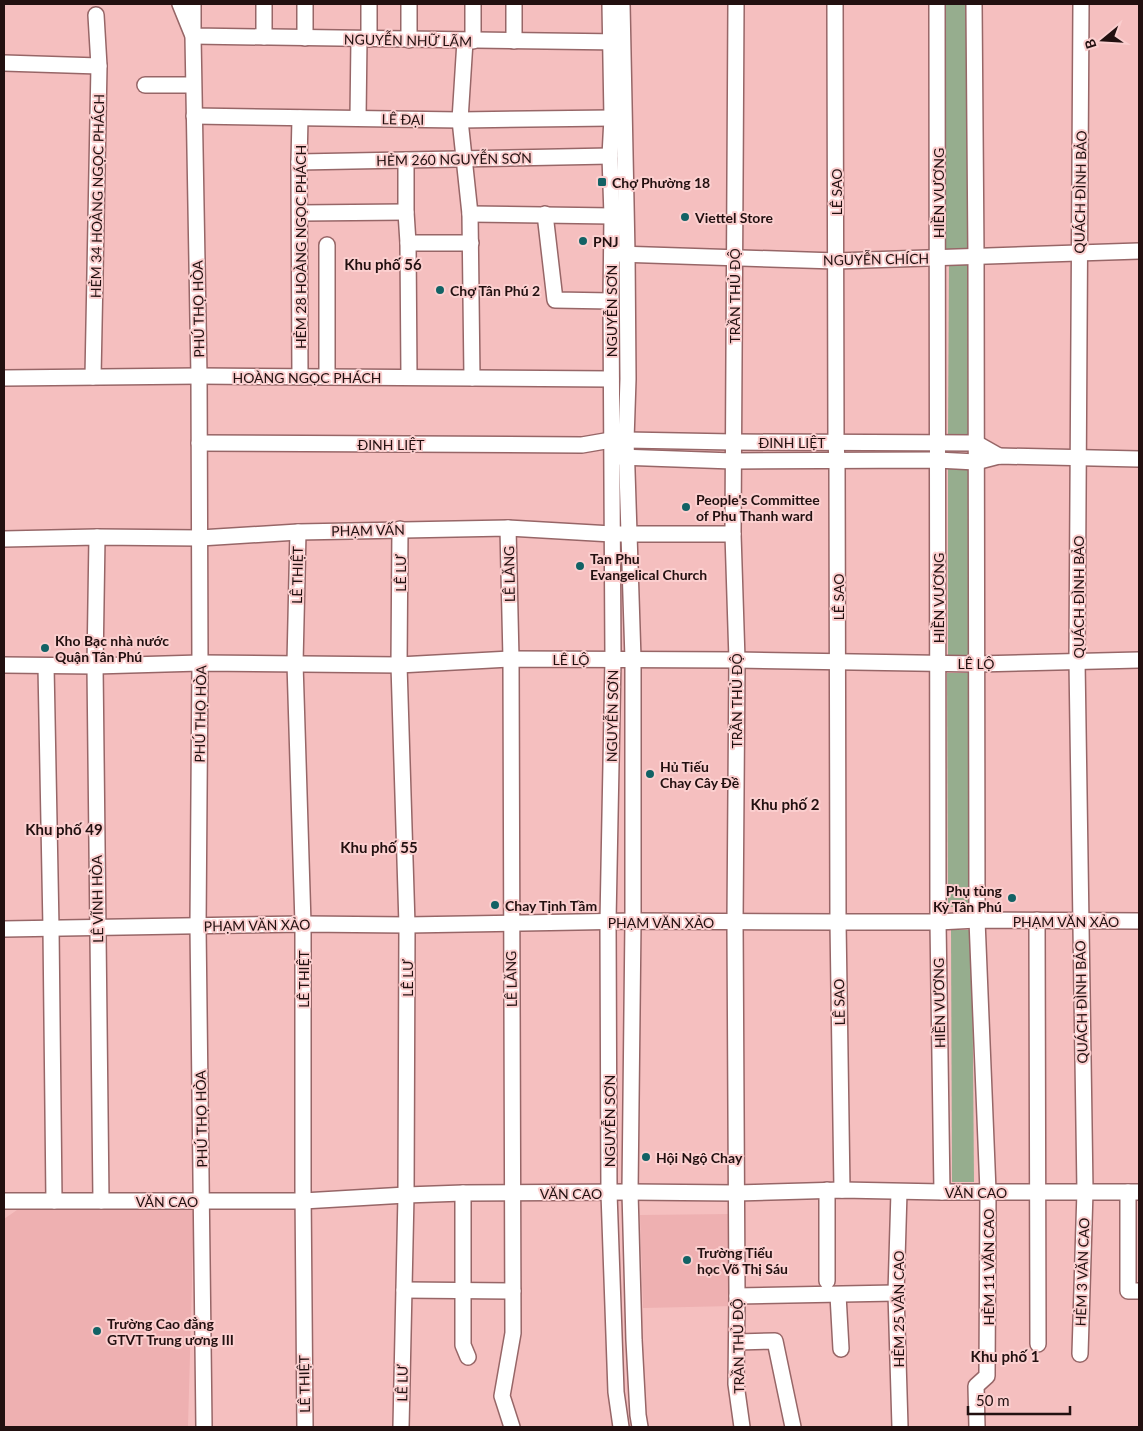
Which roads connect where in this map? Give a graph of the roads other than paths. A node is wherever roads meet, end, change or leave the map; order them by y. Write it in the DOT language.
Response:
graph roads {
  1 [pos="180,4"];
  2 [pos="194,4"];
  3 [pos="264,4"];
  4 [pos="305,4"];
  5 [pos="369,4"];
  6 [pos="409,4"];
  7 [pos="473,4"];
  8 [pos="514,4"];
  9 [pos="610,4"];
  10 [pos="622,4"];
  11 [pos="736,4"];
  12 [pos="835,4"];
  13 [pos="937,4"];
  14 [pos="974,4"];
  15 [pos="1082,4"];
  16 [pos="96,14"];
  17 [pos="193,36"];
  18 [pos="264,37"];
  19 [pos="305,38"];
  20 [pos="364,39"];
  21 [pos="409,40"];
  22 [pos="469,41"];
  23 [pos="514,41"];
  24 [pos="617,42"];
  25 [pos="4,63"];
  26 [pos="99,66"];
  27 [pos="194,85"];
  28 [pos="145,86"];
  29 [pos="194,116"];
  30 [pos="300,118"];
  31 [pos="358,118"];
  32 [pos="612,118"];
  33 [pos="460,120"];
  34 [pos="610,156"];
  35 [pos="464,159"];
  36 [pos="406,160"];
  37 [pos="299,162"];
  38 [pos="406,212"];
  39 [pos="300,213"];
  40 [pos="470,214"];
  41 [pos="545,214"];
  42 [pos="612,216"];
  43 [pos="408,243"];
  44 [pos="471,243"];
  45 [pos="327,246"];
  46 [pos="1139,251"];
  47 [pos="1079,253"];
  48 [pos="619,254"];
  49 [pos="976,256"];
  50 [pos="734,257"];
  51 [pos="938,257"];
  52 [pos="836,260"];
  53 [pos="611,301"];
  54 [pos="199,376"];
  55 [pos="93,377"];
  56 [pos="300,377"];
  57 [pos="327,377"];
  58 [pos="409,377"];
  59 [pos="4,378"];
  60 [pos="472,378"];
  61 [pos="611,379"];
  62 [pos="618,440"];
  63 [pos="733,442"];
  64 [pos="836,442"];
  65 [pos="937,442"];
  66 [pos="199,443"];
  67 [pos="976,443"];
  68 [pos="582,445"];
  69 [pos="999,456"];
  70 [pos="619,457"];
  71 [pos="1078,458"];
  72 [pos="1139,459"];
  73 [pos="936,460"];
  74 [pos="733,461"];
  75 [pos="838,461"];
  76 [pos="976,462"];
  77 [pos="508,528"];
  78 [pos="400,529"];
  79 [pos="298,532"];
  80 [pos="629,533"];
  81 [pos="612,534"];
  82 [pos="732,534"];
  83 [pos="98,537"];
  84 [pos="4,538"];
  85 [pos="200,538"];
  86 [pos="511,659"];
  87 [pos="613,659"];
  88 [pos="633,659"];
  89 [pos="737,660"];
  90 [pos="1139,660"];
  91 [pos="1077,661"];
  92 [pos="838,662"];
  93 [pos="200,663"];
  94 [pos="938,663"];
  95 [pos="295,664"];
  96 [pos="977,664"];
  97 [pos="4,665"];
  98 [pos="399,665"];
  99 [pos="46,666"];
  100 [pos="95,666"];
  101 [pos="977,920"];
  102 [pos="1037,920"];
  103 [pos="633,921"];
  104 [pos="1080,921"];
  105 [pos="1139,921"];
  106 [pos="608,922"];
  107 [pos="735,922"];
  108 [pos="838,922"];
  109 [pos="938,922"];
  110 [pos="511,923"];
  111 [pos="303,924"];
  112 [pos="407,925"];
  113 [pos="198,926"];
  114 [pos="98,927"];
  115 [pos="52,928"];
  116 [pos="4,929"];
  117 [pos="834,1190"];
  118 [pos="988,1191"];
  119 [pos="1038,1191"];
  120 [pos="1085,1191"];
  121 [pos="514,1192"];
  122 [pos="630,1192"];
  123 [pos="899,1192"];
  124 [pos="942,1192"];
  125 [pos="1133,1192"];
  126 [pos="610,1193"];
  127 [pos="736,1193"];
  128 [pos="463,1194"];
  129 [pos="406,1195"];
  130 [pos="4,1201"];
  131 [pos="54,1201"];
  132 [pos="101,1201"];
  133 [pos="202,1201"];
  134 [pos="303,1201"];
  135 [pos="827,1281"];
  136 [pos="404,1290"];
  137 [pos="463,1290"];
  138 [pos="513,1291"];
  139 [pos="1139,1291"];
  140 [pos="896,1293"];
  141 [pos="838,1295"];
  142 [pos="737,1296"];
  143 [pos="737,1342"];
  144 [pos="1038,1344"];
  145 [pos="841,1349"];
  146 [pos="1080,1354"];
  147 [pos="468,1357"];
  148 [pos="615,1379"];
  149 [pos="636,1379"];
  150 [pos="204,1427"];
  151 [pos="305,1427"];
  152 [pos="401,1427"];
  153 [pos="512,1427"];
  154 [pos="621,1427"];
  155 [pos="640,1427"];
  156 [pos="742,1427"];
  157 [pos="793,1427"];
  158 [pos="900,1427"];
  159 [pos="977,1427"];
  1 -- 17 [label="street, PHÚ THỌ HÒA"];
  2 -- 17 [label="street"];
  3 -- 18 [label="street"];
  4 -- 19 [label="street"];
  5 -- 20 [label="street"];
  6 -- 21 [label="street"];
  7 -- 22 [label="street"];
  8 -- 23 [label="street"];
  9 -- 24 [label="street, NGUYỄN SƠN"];
  10 -- 24 [label="street, NGUYỄN SƠN"];
  11 -- 50 [label="street, TRẦN THỦ ĐỘ"];
  12 -- 52 [label="street, LÊ SAO"];
  13 -- 51 [label="street, HIỀN VƯƠNG"];
  14 -- 49 [label="street"];
  15 -- 47 [label="street, QUÁCH ĐÌNH BẢO"];
  16 -- 26 [label="street, HẺM 34 HOÀNG NGỌC PHÁCH"];
  17 -- 18 [label="street, NGUYỄN NHỮ LÃM"];
  17 -- 27 [label="street, PHÚ THỌ HÒA"];
  18 -- 19 [label="street, NGUYỄN NHỮ LÃM"];
  19 -- 20 [label="street, NGUYỄN NHỮ LÃM"];
  20 -- 21 [label="street, NGUYỄN NHỮ LÃM"];
  20 -- 31 [label="street"];
  21 -- 22 [label="street, NGUYỄN NHỮ LÃM"];
  22 -- 23 [label="street, NGUYỄN NHỮ LÃM"];
  22 -- 33 [label="street"];
  23 -- 24 [label="street, NGUYỄN NHỮ LÃM"];
  24 -- 32 [label="street, NGUYỄN SƠN"];
  24 -- 48 [label="street, NGUYỄN SƠN"];
  25 -- 26 [label="street"];
  26 -- 55 [label="street, HẺM 34 HOÀNG NGỌC PHÁCH"];
  27 -- 28 [label="street"];
  27 -- 29 [label="street, PHÚ THỌ HÒA"];
  29 -- 30 [label="street, LÊ ĐẠI"];
  29 -- 54 [label="street, PHÚ THỌ HÒA"];
  30 -- 31 [label="street, LÊ ĐẠI"];
  30 -- 37 [label="street, HẺM 28 HOÀNG NGỌC PHÁCH"];
  31 -- 33 [label="street, LÊ ĐẠI"];
  32 -- 33 [label="street, LÊ ĐẠI"];
  32 -- 34 [label="street, NGUYỄN SƠN"];
  33 -- 35 [label="street"];
  34 -- 35 [label="street, HẺM 260 NGUYỄN SƠN"];
  34 -- 42 [label="street, NGUYỄN SƠN"];
  35 -- 36 [label="street, HẺM 260 NGUYỄN SƠN"];
  35 -- 40 [label="street"];
  36 -- 37 [label="street, HẺM 260 NGUYỄN SƠN"];
  36 -- 38 [label="street"];
  37 -- 39 [label="street, HẺM 28 HOÀNG NGỌC PHÁCH"];
  38 -- 39 [label="street"];
  38 -- 43 [label="street"];
  39 -- 56 [label="street, HẺM 28 HOÀNG NGỌC PHÁCH"];
  40 -- 41 [label="street"];
  40 -- 44 [label="street"];
  41 -- 42 [label="street"];
  41 -- 53 [label="street"];
  42 -- 48 [label="street, NGUYỄN SƠN"];
  43 -- 44 [label="street"];
  43 -- 58 [label="street"];
  44 -- 60 [label="street"];
  45 -- 57 [label="street"];
  46 -- 47 [label="street, NGUYỄN CHÍCH"];
  47 -- 49 [label="street, NGUYỄN CHÍCH"];
  47 -- 71 [label="street, QUÁCH ĐÌNH BẢO"];
  48 -- 50 [label="street, NGUYỄN CHÍCH"];
  48 -- 53 [label="street, NGUYỄN SƠN"];
  48 -- 62 [label="street, NGUYỄN SƠN"];
  49 -- 51 [label="street, NGUYỄN CHÍCH"];
  49 -- 67 [label="street"];
  50 -- 52 [label="street, NGUYỄN CHÍCH"];
  50 -- 63 [label="street, TRẦN THỦ ĐỘ"];
  51 -- 52 [label="street, NGUYỄN CHÍCH"];
  51 -- 65 [label="street, HIỀN VƯƠNG"];
  52 -- 64 [label="street, LÊ SAO"];
  53 -- 61 [label="street, NGUYỄN SƠN"];
  54 -- 55 [label="street, HOÀNG NGỌC PHÁCH"];
  54 -- 56 [label="street, HOÀNG NGỌC PHÁCH"];
  54 -- 66 [label="street, PHÚ THỌ HÒA"];
  55 -- 59 [label="street, HOÀNG NGỌC PHÁCH"];
  56 -- 57 [label="street, HOÀNG NGỌC PHÁCH"];
  57 -- 58 [label="street, HOÀNG NGỌC PHÁCH"];
  58 -- 60 [label="street, HOÀNG NGỌC PHÁCH"];
  60 -- 61 [label="street, HOÀNG NGỌC PHÁCH"];
  61 -- 62 [label="street, NGUYỄN SƠN"];
  62 -- 63 [label="street, ĐINH LIỆT"];
  62 -- 68 [label="street, ĐINH LIỆT"];
  62 -- 70 [label="street, NGUYỄN SƠN"];
  63 -- 64 [label="street, ĐINH LIỆT"];
  63 -- 74 [label="street, TRẦN THỦ ĐỘ"];
  64 -- 65 [label="street, ĐINH LIỆT"];
  64 -- 75 [label="street, LÊ SAO"];
  65 -- 67 [label="street, ĐINH LIỆT"];
  65 -- 73 [label="street, HIỀN VƯƠNG"];
  66 -- 68 [label="street, ĐINH LIỆT"];
  66 -- 85 [label="street, PHÚ THỌ HÒA"];
  67 -- 69 [label="street, ĐINH LIỆT"];
  67 -- 76 [label="street"];
  68 -- 70 [label="street, ĐINH LIỆT"];
  69 -- 71 [label="street, ĐINH LIỆT"];
  69 -- 76 [label="street, ĐINH LIỆT"];
  70 -- 74 [label="street, ĐINH LIỆT"];
  70 -- 80 [label="street, NGUYỄN SƠN"];
  70 -- 81 [label="street, NGUYỄN SƠN"];
  71 -- 72 [label="street, ĐINH LIỆT"];
  71 -- 91 [label="street, QUÁCH ĐÌNH BẢO"];
  73 -- 75 [label="street, ĐINH LIỆT"];
  73 -- 76 [label="street, ĐINH LIỆT"];
  73 -- 94 [label="street, HIỀN VƯƠNG"];
  74 -- 75 [label="street, ĐINH LIỆT"];
  74 -- 82 [label="street, TRẦN THỦ ĐỘ"];
  75 -- 92 [label="street, LÊ SAO"];
  76 -- 96 [label="street"];
  77 -- 78 [label="street, PHẠM VẤN"];
  77 -- 81 [label="street, PHẠM VẤN"];
  77 -- 86 [label="street, LÊ LĂNG"];
  78 -- 79 [label="street, PHẠM VẤN"];
  78 -- 98 [label="street, LÊ LƯ"];
  79 -- 85 [label="street, PHẠM VẤN"];
  79 -- 95 [label="street, LÊ THIỆT"];
  80 -- 81 [label="street, PHẠM VẤN"];
  80 -- 82 [label="street, PHẠM VẤN"];
  80 -- 88 [label="street, NGUYỄN SƠN"];
  81 -- 87 [label="street, NGUYỄN SƠN"];
  82 -- 89 [label="street, TRẦN THỦ ĐỘ"];
  83 -- 84 [label="street, PHẠM VẤN"];
  83 -- 85 [label="street, PHẠM VẤN"];
  83 -- 100 [label="street, LÊ VĨNH HÒA"];
  85 -- 93 [label="street, PHÚ THỌ HÒA"];
  86 -- 87 [label="street, LÊ LỘ"];
  86 -- 98 [label="street, LÊ LỘ"];
  86 -- 110 [label="street, LÊ LĂNG"];
  87 -- 88 [label="street, LÊ LỘ"];
  87 -- 106 [label="street, NGUYỄN SƠN"];
  88 -- 89 [label="street, LÊ LỘ"];
  88 -- 103 [label="street, NGUYỄN SƠN"];
  89 -- 92 [label="street, LÊ LỘ"];
  89 -- 107 [label="street, TRẦN THỦ ĐỘ"];
  90 -- 91 [label="street, LÊ LỘ"];
  91 -- 96 [label="street, LÊ LỘ"];
  91 -- 104 [label="street, QUÁCH ĐÌNH BẢO"];
  92 -- 94 [label="street, LÊ LỘ"];
  92 -- 108 [label="street, LÊ SAO"];
  93 -- 95 [label="street, LÊ LỘ"];
  93 -- 100 [label="street, LÊ LỘ"];
  93 -- 113 [label="street, PHÚ THỌ HÒA"];
  94 -- 96 [label="street, LÊ LỘ"];
  94 -- 109 [label="street, HIỀN VƯƠNG"];
  95 -- 98 [label="street, LÊ LỘ"];
  95 -- 111 [label="street, LÊ THIỆT"];
  96 -- 101 [label="street"];
  97 -- 99 [label="street, LÊ LỘ"];
  98 -- 112 [label="street, LÊ LƯ"];
  99 -- 100 [label="street, LÊ LỘ"];
  99 -- 115 [label="street"];
  100 -- 114 [label="street, LÊ VĨNH HÒA"];
  101 -- 102 [label="street, PHẠM VĂN XẢO"];
  101 -- 109 [label="street, PHẠM VĂN XẢO"];
  101 -- 118 [label="street"];
  102 -- 104 [label="street, PHẠM VĂN XẢO"];
  102 -- 119 [label="street"];
  103 -- 106 [label="street, PHẠM VĂN XẢO"];
  103 -- 107 [label="street, PHẠM VĂN XẢO"];
  103 -- 122 [label="street, NGUYỄN SƠN"];
  104 -- 105 [label="street, PHẠM VĂN XẢO"];
  104 -- 120 [label="street, QUÁCH ĐÌNH BẢO"];
  106 -- 110 [label="street, PHẠM VĂN XẢO"];
  106 -- 126 [label="street, NGUYỄN SƠN"];
  107 -- 108 [label="street, PHẠM VĂN XẢO"];
  107 -- 127 [label="street, TRẦN THỦ ĐỘ"];
  108 -- 109 [label="street, PHẠM VĂN XẢO"];
  108 -- 117 [label="street, LÊ SAO"];
  109 -- 124 [label="street, HIỀN VƯƠNG"];
  110 -- 112 [label="street, PHẠM VĂN XẢO"];
  110 -- 121 [label="street, LÊ LĂNG"];
  111 -- 112 [label="street, PHẠM VĂN XẢO"];
  111 -- 113 [label="street, PHẠM VĂN XẢO"];
  111 -- 134 [label="street, LÊ THIỆT"];
  112 -- 129 [label="street, LÊ LƯ"];
  113 -- 114 [label="street, PHẠM VĂN XẢO"];
  113 -- 133 [label="street, PHÚ THỌ HÒA"];
  114 -- 115 [label="street, PHẠM VĂN XẢO"];
  114 -- 132 [label="street, LÊ VĨNH HÒA"];
  115 -- 116 [label="street, PHẠM VĂN XẢO"];
  115 -- 131 [label="street"];
  117 -- 123 [label="street, VĂN CAO"];
  117 -- 127 [label="street, VĂN CAO"];
  117 -- 135 [label="street, LÊ SAO"];
  118 -- 119 [label="street, VĂN CAO"];
  118 -- 124 [label="street, VĂN CAO"];
  118 -- 159 [label="street, HẺM 11 VĂN CAO"];
  119 -- 120 [label="street, VĂN CAO"];
  119 -- 144 [label="street"];
  120 -- 125 [label="street, VĂN CAO"];
  120 -- 146 [label="street, HẺM 3 VĂN CAO"];
  121 -- 126 [label="street, VĂN CAO"];
  121 -- 128 [label="street, VĂN CAO"];
  121 -- 138 [label="street, LÊ LĂNG"];
  122 -- 126 [label="street, VĂN CAO"];
  122 -- 127 [label="street, VĂN CAO"];
  122 -- 149 [label="street, NGUYỄN SƠN"];
  123 -- 124 [label="street, VĂN CAO"];
  123 -- 140 [label="street, HẺM 25 VĂN CAO"];
  125 -- 139 [label="street"];
  126 -- 148 [label="street, NGUYỄN SƠN"];
  127 -- 142 [label="street, TRẦN THỦ ĐỘ"];
  128 -- 129 [label="street, VĂN CAO"];
  128 -- 137 [label="street"];
  129 -- 134 [label="street, VĂN CAO"];
  129 -- 136 [label="street, LÊ LƯ"];
  130 -- 131 [label="street, VĂN CAO"];
  131 -- 132 [label="street, VĂN CAO"];
  132 -- 133 [label="street, VĂN CAO"];
  133 -- 134 [label="street, VĂN CAO"];
  133 -- 150 [label="street, PHÚ THỌ HÒA"];
  134 -- 151 [label="street, LÊ THIỆT"];
  136 -- 137 [label="street"];
  136 -- 152 [label="street, LÊ LƯ"];
  137 -- 138 [label="street"];
  137 -- 147 [label="street"];
  138 -- 153 [label="street, LÊ LĂNG"];
  140 -- 141 [label="street"];
  140 -- 158 [label="street, HẺM 25 VĂN CAO"];
  141 -- 142 [label="street"];
  141 -- 145 [label="street"];
  142 -- 143 [label="street, TRẦN THỦ ĐỘ"];
  143 -- 156 [label="street, TRẦN THỦ ĐỘ"];
  143 -- 157 [label="street"];
  148 -- 149 [label="street"];
  148 -- 154 [label="street, NGUYỄN SƠN"];
  149 -- 155 [label="street, NGUYỄN SƠN"];
}
